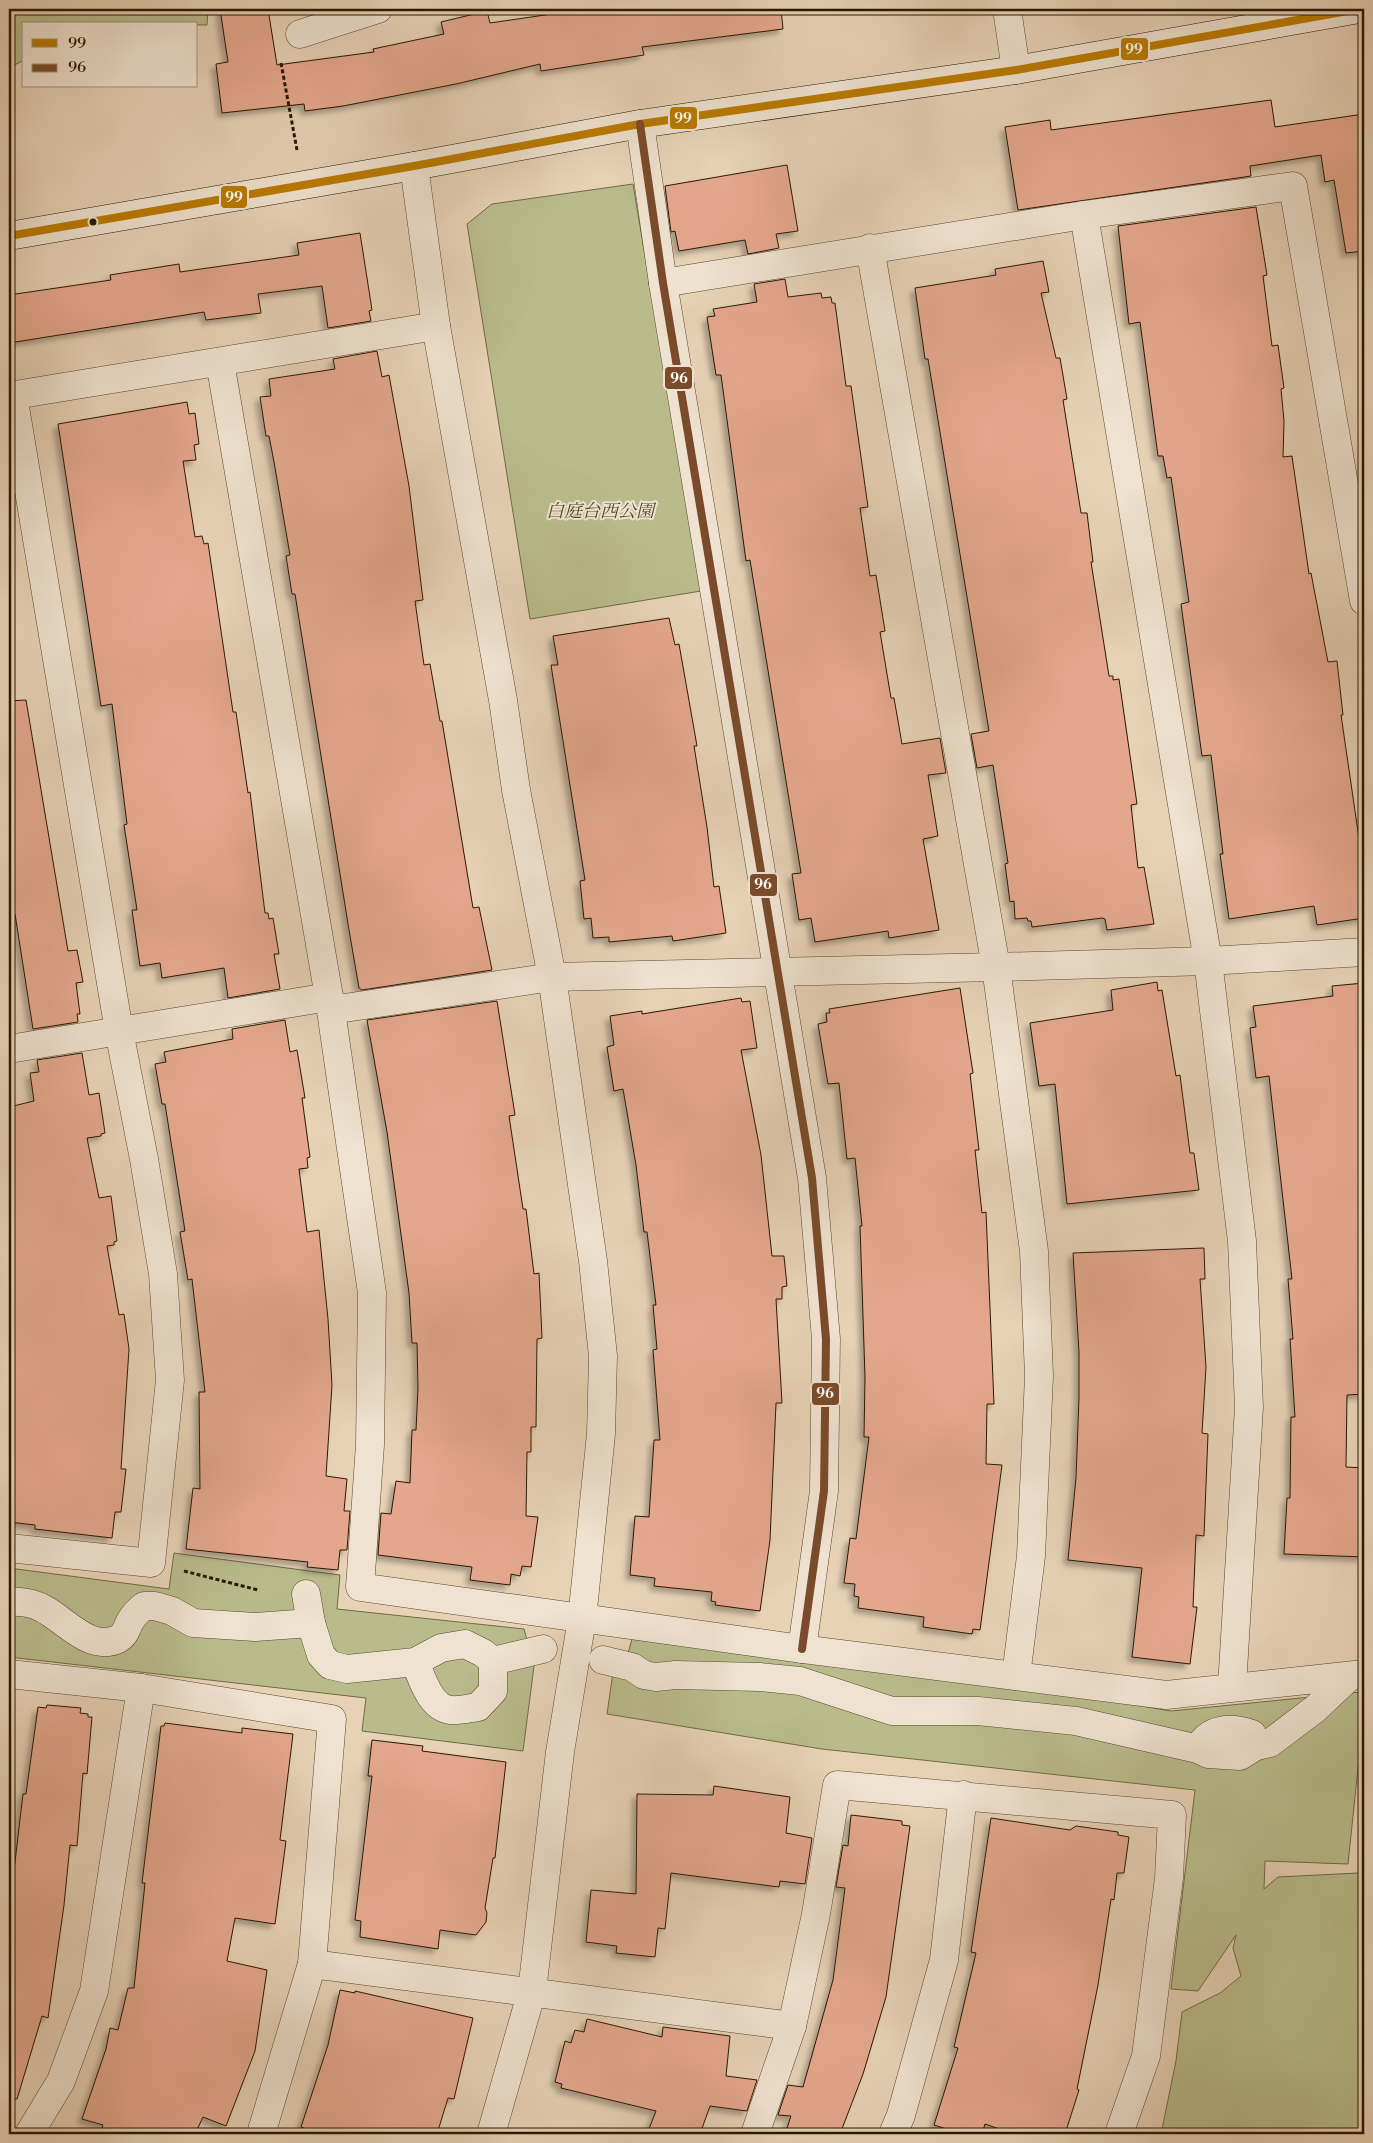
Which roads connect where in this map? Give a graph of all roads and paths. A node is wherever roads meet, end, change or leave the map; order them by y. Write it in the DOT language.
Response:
graph roads {
  1 [pos="378,9"];
  2 [pos="1007,9"];
  3 [pos="1359,9"];
  4 [pos="300,34"];
  5 [pos="1016,70"];
  6 [pos="640,124"];
  7 [pos="299,158"];
  8 [pos="414,166"];
  9 [pos="1084,215"];
  10 [pos="9,236"];
  11 [pos="870,248"];
  12 [pos="664,283"];
  13 [pos="436,326"];
  14 [pos="220,362"];
  15 [pos="11,395"];
  16 [pos="1364,601"];
  17 [pos="1364,952"];
  18 [pos="1208,961"];
  19 [pos="996,967"];
  20 [pos="780,974"];
  21 [pos="552,977"];
  22 [pos="330,1003"];
  23 [pos="119,1031"];
  24 [pos="9,1049"];
  25 [pos="9,1548"];
  26 [pos="151,1563"];
  27 [pos="306,1594"];
  28 [pos="9,1602"];
  29 [pos="582,1618"];
  30 [pos="310,1623"];
  31 [pos="543,1649"];
  32 [pos="802,1649"];
  33 [pos="603,1660"];
  34 [pos="493,1661"];
  35 [pos="415,1662"];
  36 [pos="9,1674"];
  37 [pos="1357,1675"];
  38 [pos="1016,1676"];
  39 [pos="1232,1686"];
  40 [pos="141,1688"];
  41 [pos="963,1794"];
  42 [pos="312,1964"];
  43 [pos="532,1991"];
  44 [pos="792,2026"];
  45 [pos="29,2134"];
  46 [pos="261,2134"];
  47 [pos="491,2134"];
  48 [pos="755,2134"];
  49 [pos="893,2134"];
  50 [pos="1119,2134"];
  1 -- 4 [label="street"];
  2 -- 5 [label="street"];
  3 -- 5 [label="street"];
  4 -- 7 [label="path"];
  5 -- 6 [label="street"];
  6 -- 8 [label="street"];
  6 -- 12 [label="street"];
  8 -- 10 [label="street"];
  8 -- 13 [label="street"];
  9 -- 11 [label="street"];
  9 -- 16 [label="street"];
  9 -- 18 [label="street"];
  11 -- 12 [label="street"];
  11 -- 19 [label="street"];
  12 -- 20 [label="street"];
  13 -- 14 [label="street"];
  13 -- 21 [label="street"];
  14 -- 15 [label="street"];
  14 -- 22 [label="street"];
  15 -- 23 [label="street"];
  17 -- 18 [label="street"];
  18 -- 19 [label="street"];
  18 -- 39 [label="street"];
  19 -- 20 [label="street"];
  19 -- 38 [label="street"];
  20 -- 21 [label="street"];
  20 -- 32 [label="street"];
  21 -- 22 [label="street"];
  21 -- 29 [label="street"];
  22 -- 23 [label="street"];
  22 -- 29 [label="street"];
  23 -- 24 [label="street"];
  23 -- 26 [label="street"];
  25 -- 26 [label="street"];
  26 -- 27 [label="path"];
  27 -- 30 [label="street"];
  28 -- 30 [label="street"];
  29 -- 32 [label="street"];
  29 -- 43 [label="street"];
  30 -- 35 [label="street"];
  31 -- 34 [label="street"];
  32 -- 38 [label="street"];
  33 -- 37 [label="street"];
  34 -- 35 [label="street"];
  34 -- 35 [label="street"];
  36 -- 40 [label="street"];
  37 -- 39 [label="street"];
  38 -- 39 [label="street"];
  40 -- 42 [label="street"];
  40 -- 45 [label="street"];
  41 -- 44 [label="street"];
  41 -- 49 [label="street"];
  41 -- 50 [label="street"];
  42 -- 43 [label="street"];
  42 -- 46 [label="street"];
  43 -- 44 [label="street"];
  43 -- 47 [label="street"];
  44 -- 48 [label="street"];
}
